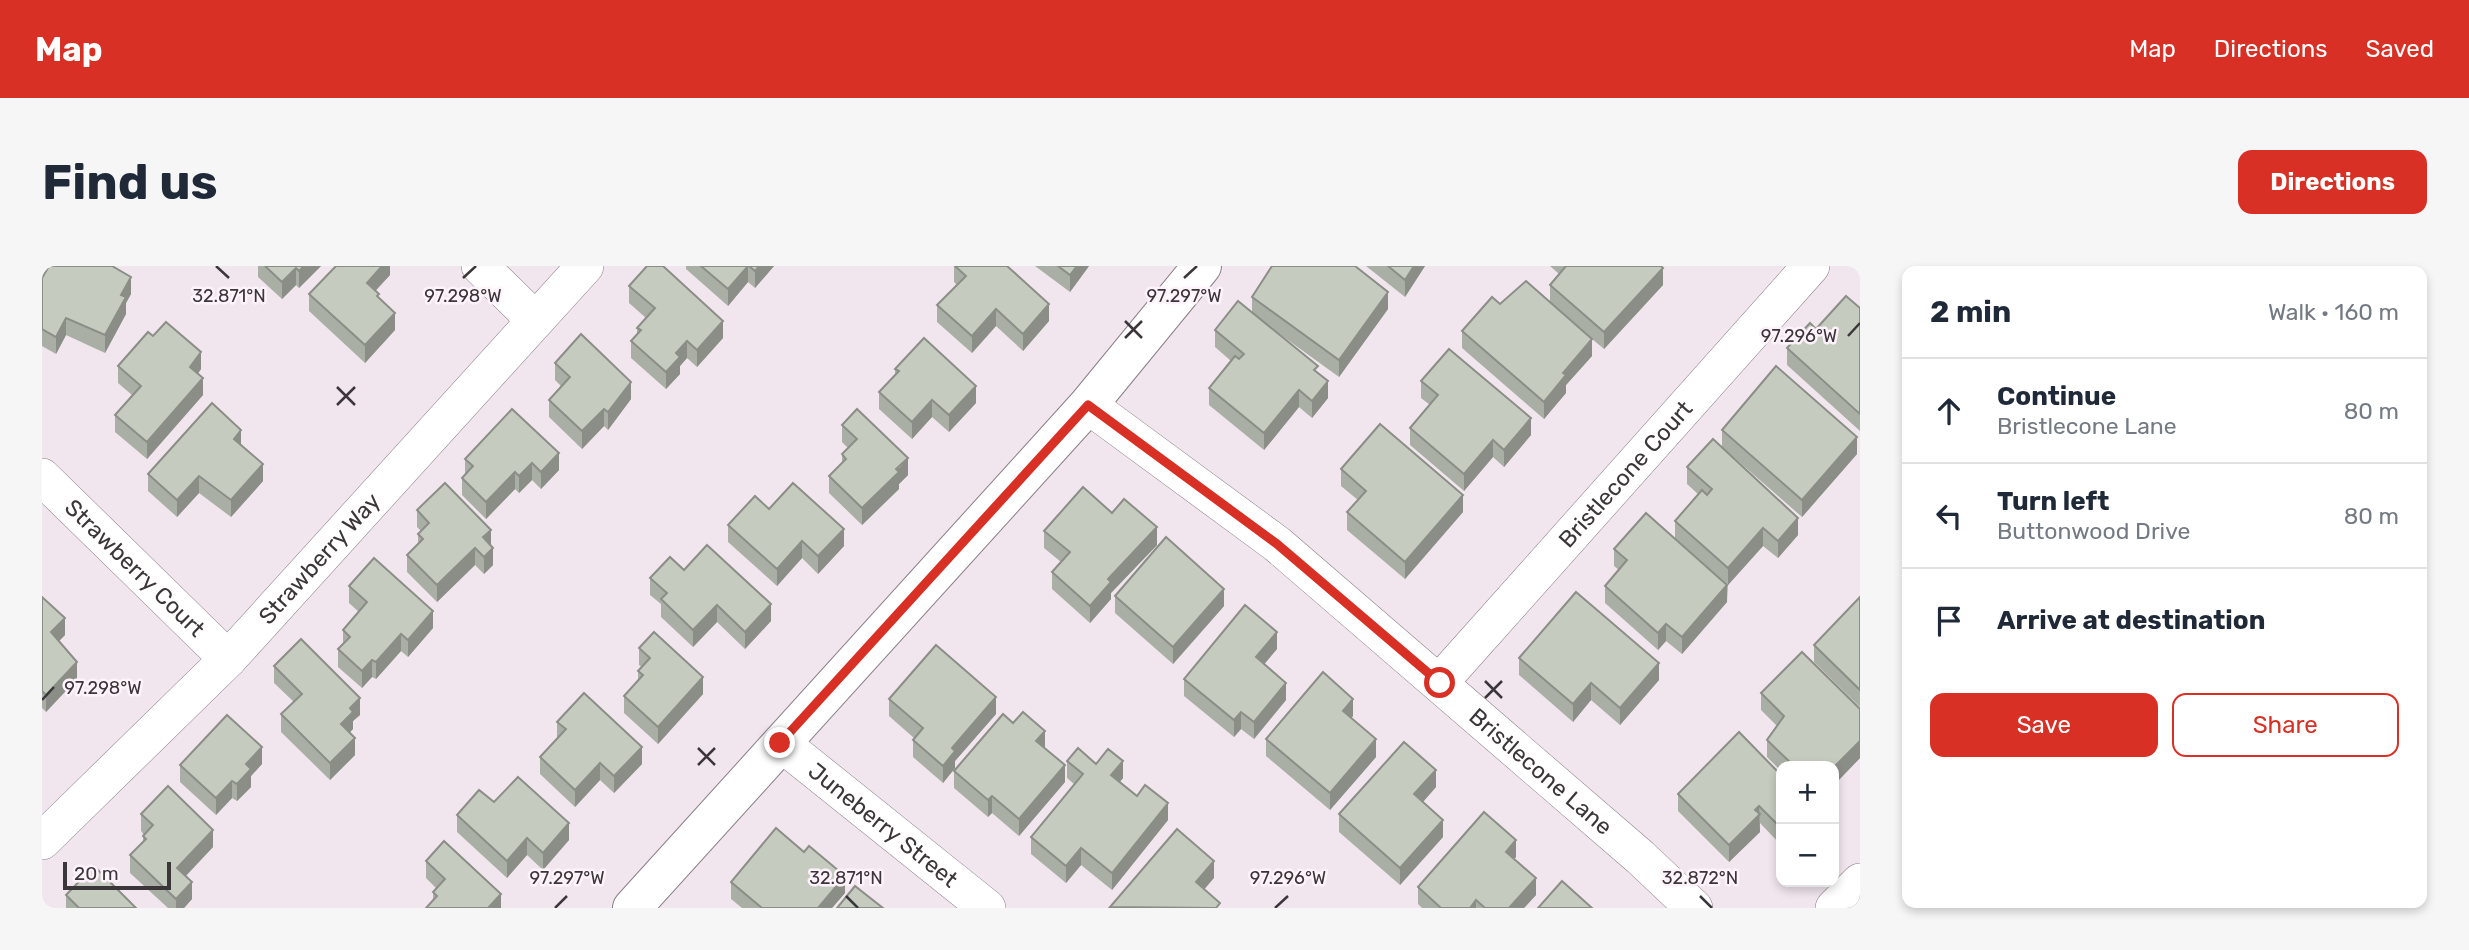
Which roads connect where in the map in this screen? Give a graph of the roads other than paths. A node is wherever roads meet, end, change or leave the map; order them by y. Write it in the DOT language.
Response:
graph roads {
  1 [pos="480,266"];
  2 [pos="585,266"];
  3 [pos="1202,266"];
  4 [pos="1811,266"];
  5 [pos="534,319"];
  6 [pos="1088,405"];
  7 [pos="42,477"];
  8 [pos="228,659"];
  9 [pos="1440,683"];
  10 [pos="780,743"];
  11 [pos="42,841"];
  12 [pos="1860,882"];
  13 [pos="632,908"];
  14 [pos="987,908"];
  15 [pos="1694,908"];
  16 [pos="1834,908"];
  1 -- 5 [label="street"];
  2 -- 5 [label="street, Strawberry Way"];
  3 -- 6 [label="street"];
  4 -- 9 [label="street, Bristlecone Court"];
  5 -- 8 [label="street, Strawberry Way"];
  6 -- 9 [label="street, Bristlecone Lane"];
  6 -- 10 [label="street"];
  7 -- 8 [label="street, Strawberry Court"];
  8 -- 11 [label="street, Strawberry Way"];
  9 -- 15 [label="street, Bristlecone Lane"];
  10 -- 13 [label="street"];
  10 -- 14 [label="street, Juneberry Street"];
  12 -- 16 [label="street"];
}
